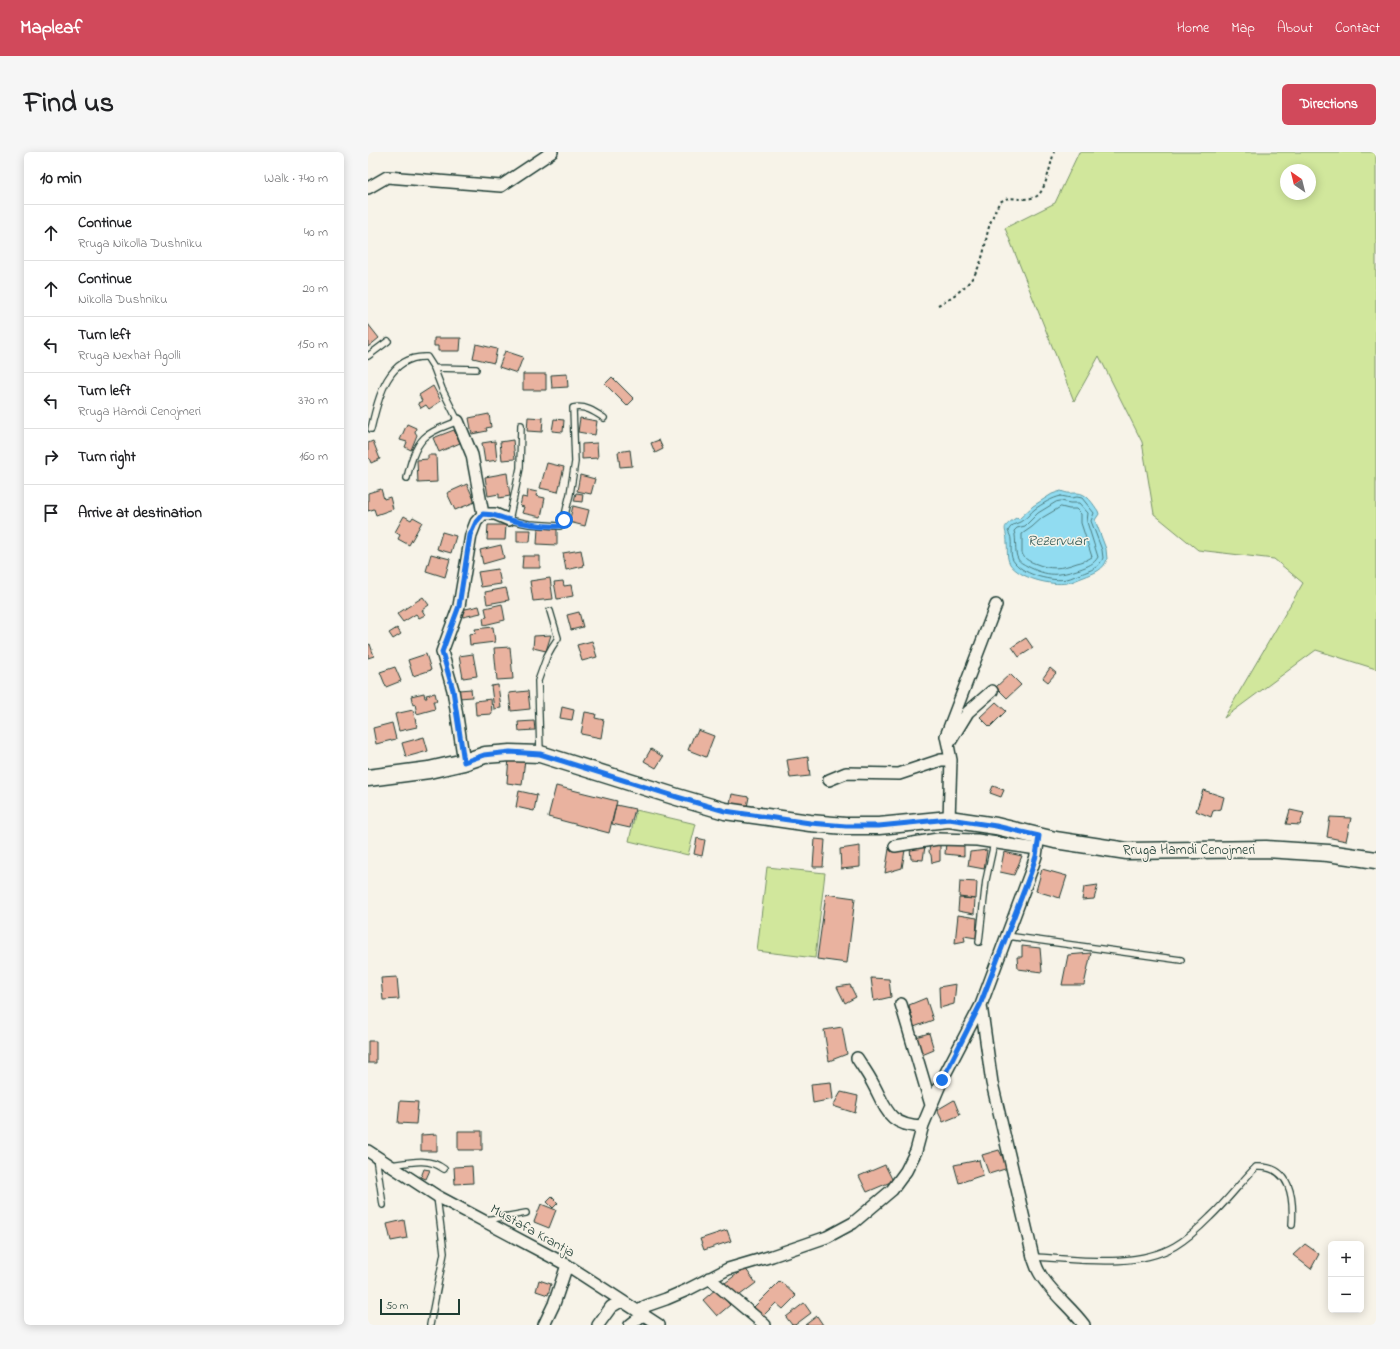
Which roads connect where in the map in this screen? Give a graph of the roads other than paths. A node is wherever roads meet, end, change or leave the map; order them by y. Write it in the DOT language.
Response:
graph roads {
  1 [pos="552,152"];
  2 [pos="368,188"];
  3 [pos="388,341"];
  4 [pos="368,356"];
  5 [pos="434,368"];
  6 [pos="476,369"];
  7 [pos="604,418"];
  8 [pos="458,421"];
  9 [pos="521,424"];
  10 [pos="371,429"];
  11 [pos="407,478"];
  12 [pos="483,514"];
  13 [pos="509,520"];
  14 [pos="996,605"];
  15 [pos="550,611"];
  16 [pos="992,691"];
  17 [pos="948,745"];
  18 [pos="540,754"];
  19 [pos="951,760"];
  20 [pos="464,762"];
  21 [pos="368,778"];
  22 [pos="829,780"];
  23 [pos="949,819"];
  24 [pos="994,843"];
  25 [pos="1038,843"];
  26 [pos="895,846"];
  27 [pos="1376,860"];
  28 [pos="1006,936"];
  29 [pos="979,942"];
  30 [pos="1182,960"];
  31 [pos="901,1004"];
  32 [pos="980,1005"];
  33 [pos="857,1058"];
  34 [pos="931,1105"];
  35 [pos="922,1127"];
  36 [pos="372,1154"];
  37 [pos="390,1165"];
  38 [pos="444,1169"];
  39 [pos="437,1196"];
  40 [pos="383,1205"];
  41 [pos="526,1214"];
  42 [pos="485,1220"];
  43 [pos="1292,1225"];
  44 [pos="1033,1257"];
  45 [pos="567,1265"];
  46 [pos="709,1278"];
  47 [pos="621,1301"];
  48 [pos="641,1312"];
  49 [pos="430,1325"];
  50 [pos="544,1325"];
  51 [pos="598,1325"];
  52 [pos="630,1325"];
  53 [pos="659,1325"];
  54 [pos="765,1325"];
  55 [pos="1084,1325"];
  1 -- 2 [label="street"];
  3 -- 4 [label="lane"];
  5 -- 6 [label="lane"];
  5 -- 8 [label="lane"];
  5 -- 10 [label="lane"];
  7 -- 13 [label="lane"];
  8 -- 11 [label="lane"];
  8 -- 12 [label="street"];
  9 -- 13 [label="lane"];
  12 -- 13 [label="street"];
  12 -- 20 [label="street"];
  14 -- 17 [label="street"];
  15 -- 18 [label="lane"];
  16 -- 17 [label="street"];
  17 -- 19 [label="street"];
  18 -- 20 [label="street, Rruga Hamdi Cenojmeri"];
  18 -- 23 [label="street, Rruga Hamdi Cenojmeri"];
  19 -- 22 [label="street"];
  19 -- 23 [label="street"];
  20 -- 21 [label="street, Rruga Hamdi Cenojmeri"];
  23 -- 25 [label="street, Rruga Hamdi Cenojmeri"];
  24 -- 25 [label="street"];
  24 -- 26 [label="street"];
  24 -- 29 [label="lane"];
  25 -- 27 [label="street, Rruga Hamdi Cenojmeri"];
  25 -- 28 [label="street"];
  28 -- 30 [label="lane"];
  28 -- 32 [label="street"];
  31 -- 34 [label="street"];
  32 -- 34 [label="street"];
  32 -- 44 [label="street"];
  33 -- 35 [label="street"];
  34 -- 35 [label="street"];
  35 -- 46 [label="street"];
  36 -- 37 [label="street, Mustafa Krantja"];
  36 -- 40 [label="lane"];
  37 -- 38 [label="lane"];
  37 -- 39 [label="street, Mustafa Krantja"];
  39 -- 42 [label="street, Mustafa Krantja"];
  39 -- 49 [label="lane"];
  41 -- 42 [label="lane"];
  42 -- 45 [label="street, Mustafa Krantja"];
  43 -- 44 [label="lane"];
  44 -- 55 [label="street"];
  45 -- 47 [label="street, Mustafa Krantja"];
  45 -- 50 [label="street"];
  46 -- 48 [label="street"];
  46 -- 54 [label="street"];
  47 -- 48 [label="street, Mustafa Krantja"];
  47 -- 51 [label="street"];
  48 -- 52 [label="street"];
  48 -- 53 [label="street, Mustafa Krantja"];
}
